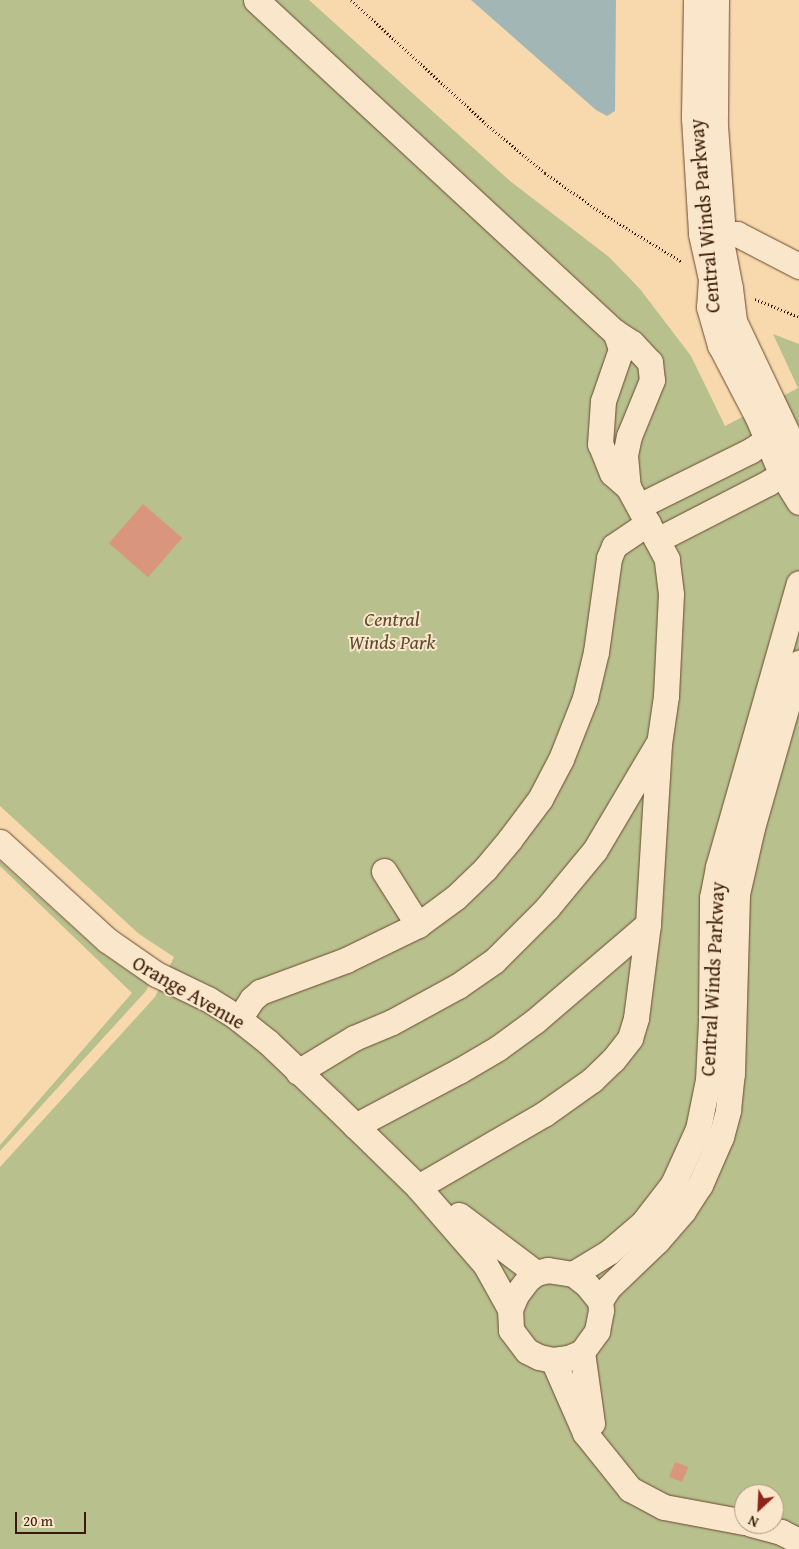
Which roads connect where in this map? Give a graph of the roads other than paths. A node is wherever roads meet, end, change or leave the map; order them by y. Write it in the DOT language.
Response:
graph roads {
  1 [pos="256,0"];
  2 [pos="696,0"];
  3 [pos="716,0"];
  4 [pos="712,234"];
  5 [pos="799,266"];
  6 [pos="615,332"];
  7 [pos="775,434"];
  8 [pos="793,464"];
  9 [pos="799,502"];
  10 [pos="643,514"];
  11 [pos="799,583"];
  12 [pos="799,663"];
  13 [pos="659,742"];
  14 [pos="0,842"];
  15 [pos="384,871"];
  16 [pos="648,924"];
  17 [pos="418,925"];
  18 [pos="238,1018"];
  19 [pos="298,1072"];
  20 [pos="355,1126"];
  21 [pos="418,1187"];
  22 [pos="536,1273"];
  23 [pos="573,1274"];
  24 [pos="600,1300"];
  25 [pos="510,1309"];
  26 [pos="582,1352"];
  27 [pos="553,1360"];
  28 [pos="592,1443"];
  29 [pos="734,1519"];
  30 [pos="784,1534"];
  31 [pos="799,1541"];
  1 -- 6 [label="street"];
  2 -- 4 [label="street, Central Winds Parkway"];
  3 -- 4 [label="street, Central Winds Parkway"];
  4 -- 5 [label="street"];
  4 -- 7 [label="street, Central Winds Parkway"];
  6 -- 10 [label="street"];
  6 -- 10 [label="street"];
  7 -- 8 [label="street, Central Winds Parkway"];
  7 -- 10 [label="street"];
  8 -- 9 [label="street, Central Winds Parkway"];
  8 -- 10 [label="street"];
  10 -- 13 [label="street"];
  10 -- 17 [label="street"];
  11 -- 23 [label="street, Central Winds Parkway"];
  12 -- 24 [label="street, Central Winds Parkway"];
  13 -- 16 [label="street"];
  13 -- 19 [label="street"];
  14 -- 18 [label="street, Orange Avenue"];
  15 -- 17 [label="street"];
  16 -- 20 [label="street"];
  16 -- 21 [label="street"];
  17 -- 18 [label="street"];
  18 -- 19 [label="street, Orange Avenue"];
  19 -- 20 [label="street, Orange Avenue"];
  20 -- 21 [label="street, Orange Avenue"];
  21 -- 22 [label="street, Orange Avenue"];
  21 -- 25 [label="street, Orange Avenue"];
  22 -- 23 [label="street"];
  22 -- 25 [label="street"];
  23 -- 24 [label="street"];
  24 -- 26 [label="street"];
  25 -- 27 [label="street"];
  26 -- 27 [label="street"];
  26 -- 28 [label="street"];
  27 -- 28 [label="street"];
  28 -- 29 [label="street"];
  30 -- 31 [label="street"];
}
